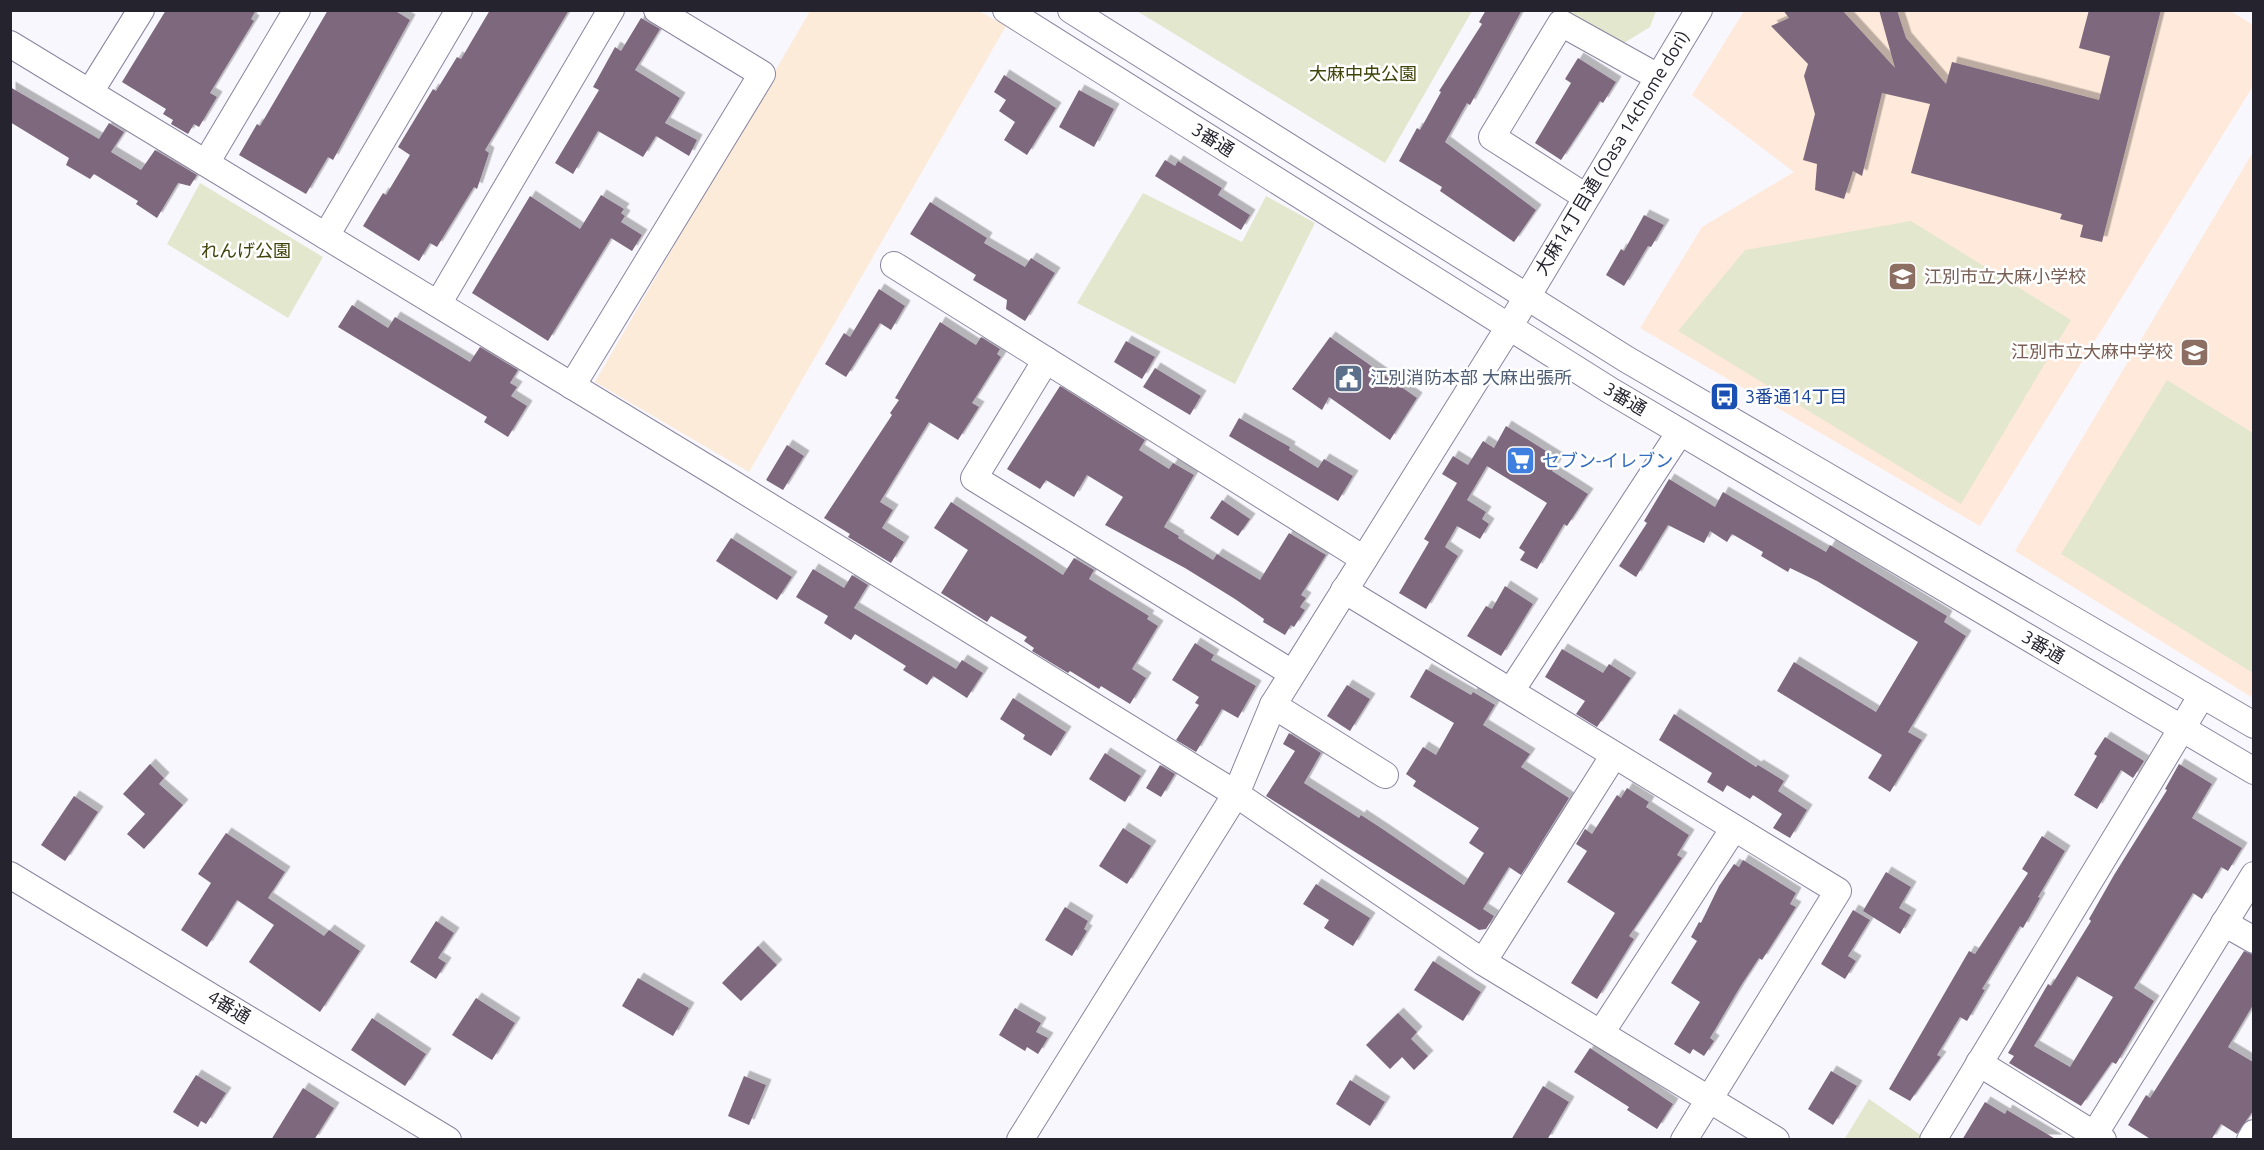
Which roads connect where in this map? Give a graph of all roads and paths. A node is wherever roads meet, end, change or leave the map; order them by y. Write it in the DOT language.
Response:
graph roads {
  1 [pos="141,10"];
  2 [pos="297,10"];
  3 [pos="459,10"];
  4 [pos="611,10"];
  5 [pos="657,10"];
  6 [pos="1006,10"];
  7 [pos="1071,10"];
  8 [pos="1699,10"];
  9 [pos="10,44"];
  10 [pos="1658,77"];
  11 [pos="90,92"];
  12 [pos="206,163"];
  13 [pos="1586,197"];
  14 [pos="326,236"];
  15 [pos="894,265"];
  16 [pos="1526,296"];
  17 [pos="438,304"];
  18 [pos="1509,327"];
  19 [pos="1046,360"];
  20 [pos="572,386"];
  21 [pos="1680,432"];
  22 [pos="1364,559"];
  23 [pos="1344,590"];
  24 [pos="1292,673"];
  25 [pos="1511,691"];
  26 [pos="2202,695"];
  27 [pos="1273,705"];
  28 [pos="2253,725"];
  29 [pos="2181,728"];
  30 [pos="1614,754"];
  31 [pos="2253,771"];
  32 [pos="1385,776"];
  33 [pos="1236,794"];
  34 [pos="1734,828"];
  35 [pos="10,875"];
  36 [pos="2253,875"];
  37 [pos="2224,923"];
  38 [pos="2253,940"];
  39 [pos="1483,962"];
  40 [pos="1601,1033"];
  41 [pos="1979,1063"];
  42 [pos="1709,1099"];
  43 [pos="2253,1134"];
  44 [pos="2096,1138"];
  45 [pos="448,1140"];
  46 [pos="1020,1140"];
  47 [pos="1684,1140"];
  48 [pos="1776,1140"];
  49 [pos="1933,1140"];
  50 [pos="2250,1140"];
  1 -- 11 [label="street"];
  2 -- 12 [label="street"];
  3 -- 14 [label="street"];
  4 -- 17 [label="street"];
  5 -- 20 [label="street"];
  6 -- 18 [label="street, 3番通"];
  7 -- 16 [label="street, 3番通"];
  8 -- 10 [label="street, 大麻14丁目通 (Oasa 14chome dori)"];
  9 -- 11 [label="street"];
  10 -- 13 [label="street, 大麻14丁目通 (Oasa 14chome dori)"];
  10 -- 13 [label="street"];
  11 -- 12 [label="street"];
  12 -- 14 [label="street"];
  13 -- 16 [label="street, 大麻14丁目通 (Oasa 14chome dori)"];
  14 -- 17 [label="street"];
  15 -- 19 [label="street"];
  16 -- 18 [label="street, 大麻14丁目通 (Oasa 14chome dori)"];
  16 -- 26 [label="street, 3番通"];
  17 -- 20 [label="street"];
  18 -- 21 [label="street, 3番通"];
  18 -- 22 [label="street, 大麻14丁目通 (Oasa 14chome dori)"];
  19 -- 22 [label="street"];
  19 -- 24 [label="street"];
  20 -- 33 [label="street"];
  21 -- 25 [label="street"];
  21 -- 29 [label="street, 3番通"];
  22 -- 23 [label="street, 大麻14丁目通 (Oasa 14chome dori)"];
  23 -- 24 [label="street, 大麻14丁目通 (Oasa 14chome dori)"];
  23 -- 25 [label="street"];
  24 -- 27 [label="street, 大麻14丁目通 (Oasa 14chome dori)"];
  25 -- 30 [label="street"];
  26 -- 28 [label="street, 3番通"];
  26 -- 29 [label="street"];
  27 -- 32 [label="street"];
  27 -- 33 [label="street, 大麻14丁目通 (Oasa 14chome dori)"];
  29 -- 31 [label="street, 3番通"];
  29 -- 41 [label="street"];
  30 -- 34 [label="street"];
  30 -- 39 [label="street"];
  33 -- 39 [label="street"];
  33 -- 46 [label="street, 大麻14丁目通 (Oasa 14chome dori)"];
  34 -- 40 [label="street"];
  34 -- 42 [label="street"];
  35 -- 45 [label="street, 4番通"];
  36 -- 37 [label="street"];
  37 -- 38 [label="street"];
  37 -- 44 [label="street"];
  39 -- 40 [label="street"];
  40 -- 42 [label="street"];
  41 -- 44 [label="street"];
  41 -- 49 [label="street"];
  42 -- 47 [label="street"];
  42 -- 48 [label="street"];
  43 -- 50 [label="street"];
}
